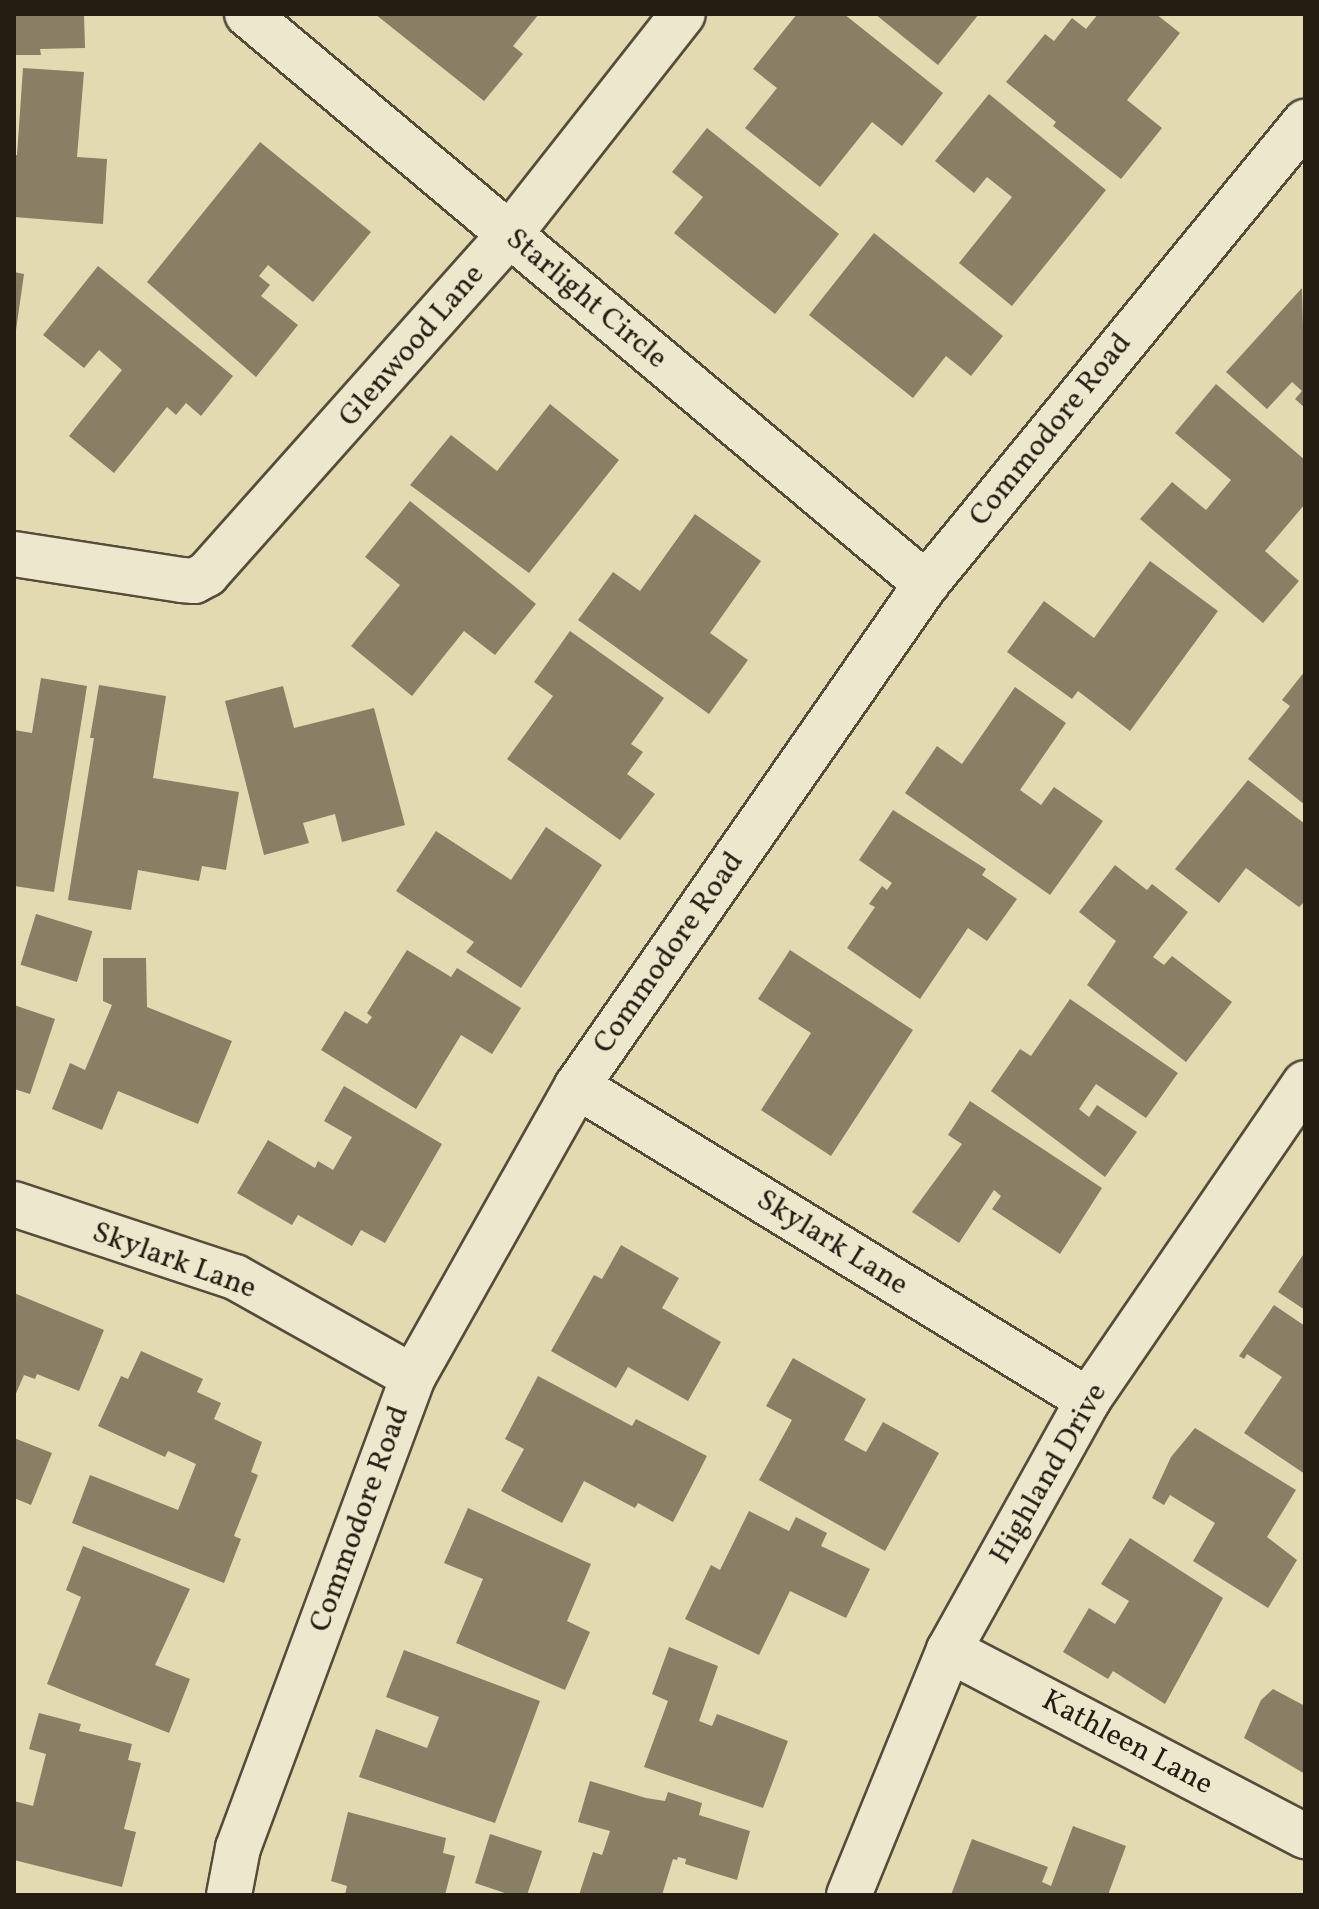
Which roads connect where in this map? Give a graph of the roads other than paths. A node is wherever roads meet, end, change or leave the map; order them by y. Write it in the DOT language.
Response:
graph roads {
  1 [pos="247,14"];
  2 [pos="683,14"];
  3 [pos="1305,122"];
  4 [pos="509,235"];
  5 [pos="14,554"];
  6 [pos="926,584"];
  7 [pos="1305,1083"];
  8 [pos="577,1086"];
  9 [pos="14,1204"];
  10 [pos="413,1377"];
  11 [pos="1088,1400"];
  12 [pos="949,1650"];
  13 [pos="1305,1836"];
  14 [pos="229,1895"];
  15 [pos="849,1895"];
  1 -- 4 [label="street, Starlight Circle"];
  2 -- 4 [label="street, Glenwood Lane"];
  3 -- 6 [label="street, Commodore Road"];
  4 -- 5 [label="street, Glenwood Lane"];
  4 -- 6 [label="street, Starlight Circle"];
  6 -- 8 [label="street, Commodore Road"];
  7 -- 11 [label="street, Highland Drive"];
  8 -- 10 [label="street, Commodore Road"];
  8 -- 11 [label="street, Skylark Lane"];
  9 -- 10 [label="street, Skylark Lane"];
  10 -- 14 [label="street, Commodore Road"];
  11 -- 12 [label="street, Highland Drive"];
  12 -- 13 [label="street, Kathleen Lane"];
  12 -- 15 [label="street, Highland Drive"];
}
